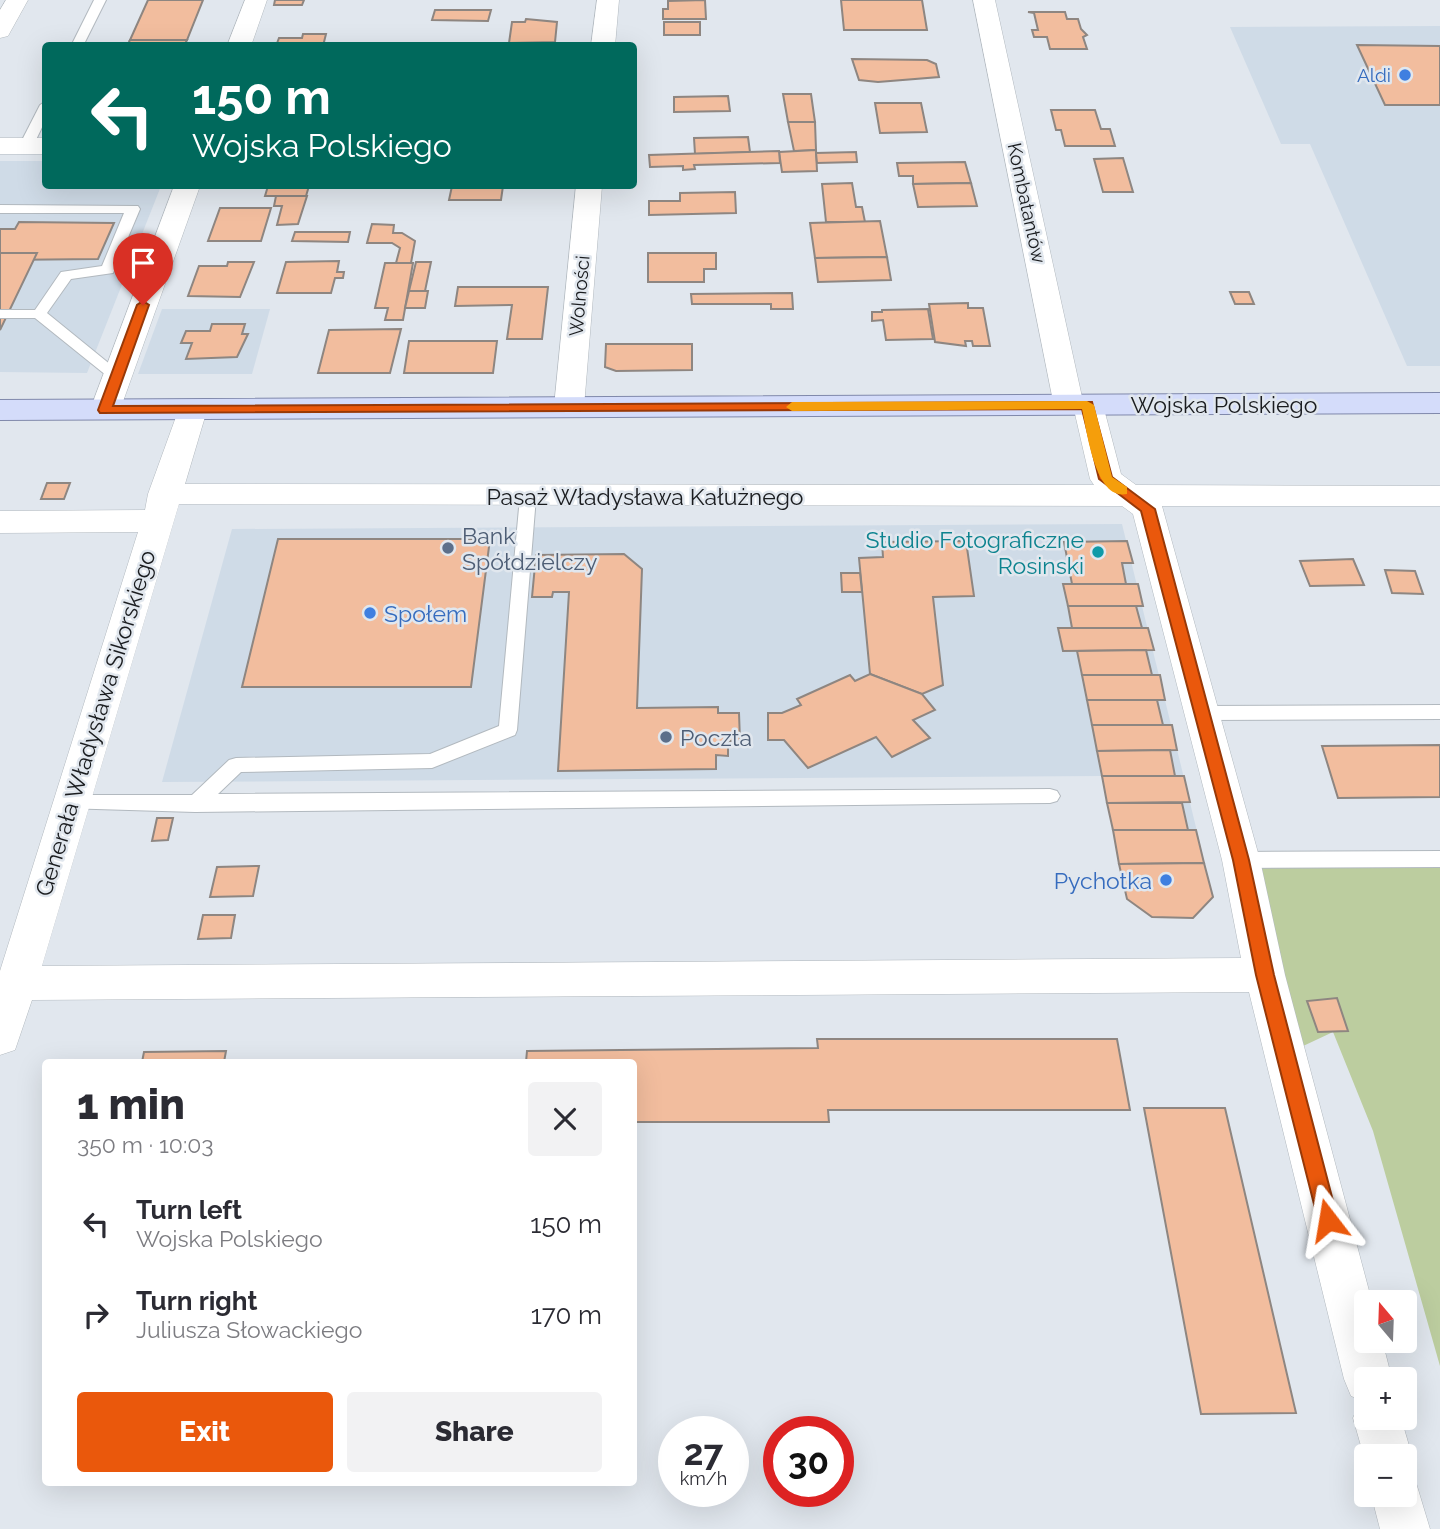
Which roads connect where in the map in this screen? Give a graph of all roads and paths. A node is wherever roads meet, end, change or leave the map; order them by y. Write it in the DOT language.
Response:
graph roads {
  1 [pos="18,0"];
  2 [pos="100,0"];
  3 [pos="256,0"];
  4 [pos="608,0"];
  5 [pos="984,0"];
  6 [pos="0,32"];
  7 [pos="78,42"];
  8 [pos="240,42"];
  9 [pos="603,42"];
  10 [pos="42,121"];
  11 [pos="0,146"];
  12 [pos="36,146"];
  13 [pos="186,189"];
  14 [pos="589,189"];
  15 [pos="0,209"];
  16 [pos="39,313"];
  17 [pos="0,314"];
  18 [pos="117,377"];
  19 [pos="1440,403"];
  20 [pos="1078,405"];
  21 [pos="569,407"];
  22 [pos="0,410"];
  23 [pos="105,410"];
  24 [pos="192,410"];
  25 [pos="1127,494"];
  26 [pos="1440,496"];
  27 [pos="528,497"];
  28 [pos="160,508"];
  29 [pos="0,522"];
  30 [pos="1440,712"];
  31 [pos="1203,713"];
  32 [pos="1050,796"];
  33 [pos="70,803"];
  34 [pos="195,804"];
  35 [pos="1440,859"];
  36 [pos="1241,860"];
  37 [pos="14,942"];
  38 [pos="1265,975"];
  39 [pos="16,983"];
  40 [pos="0,1037"];
  41 [pos="1365,1367"];
  42 [pos="1399,1507"];
  43 [pos="1405,1529"];
  1 -- 6 [label="street"];
  2 -- 7 [label="lane"];
  3 -- 8 [label="street"];
  4 -- 9 [label="street"];
  5 -- 20 [label="street, Kombatantów"];
  10 -- 12 [label="lane"];
  11 -- 12 [label="street"];
  13 -- 18 [label="street"];
  14 -- 21 [label="street, Wolności"];
  15 -- 16 [label="lane"];
  16 -- 17 [label="lane"];
  16 -- 18 [label="lane"];
  18 -- 23 [label="street"];
  19 -- 20 [label="main road, Wojska Polskiego"];
  20 -- 21 [label="main road, Wojska Polskiego"];
  20 -- 25 [label="street, Kombatantów"];
  21 -- 24 [label="main road, Wojska Polskiego"];
  22 -- 23 [label="main road, Wojska Polskiego"];
  23 -- 24 [label="main road, Wojska Polskiego"];
  24 -- 28 [label="street, Generała Władysława Sikorskiego"];
  25 -- 26 [label="street, Pasaż Władysława Kałużnego"];
  25 -- 27 [label="street, Pasaż Władysława Kałużnego"];
  25 -- 31 [label="street, Kombatantów"];
  27 -- 28 [label="street, Pasaż Władysława Kałużnego"];
  27 -- 34 [label="lane"];
  28 -- 29 [label="street, Pasaż Władysława Kałużnego"];
  28 -- 33 [label="street, Generała Władysława Sikorskiego"];
  30 -- 31 [label="lane"];
  31 -- 36 [label="street, Kombatantów"];
  32 -- 34 [label="lane"];
  33 -- 34 [label="lane"];
  33 -- 37 [label="street, Generała Władysława Sikorskiego"];
  35 -- 36 [label="lane"];
  36 -- 38 [label="street, Kombatantów"];
  37 -- 39 [label="street, Generała Władysława Sikorskiego"];
  38 -- 39 [label="street"];
  38 -- 41 [label="street, Kombatantów"];
  39 -- 40 [label="street, Generała Władysława Sikorskiego"];
  42 -- 43 [label="street"];
}
